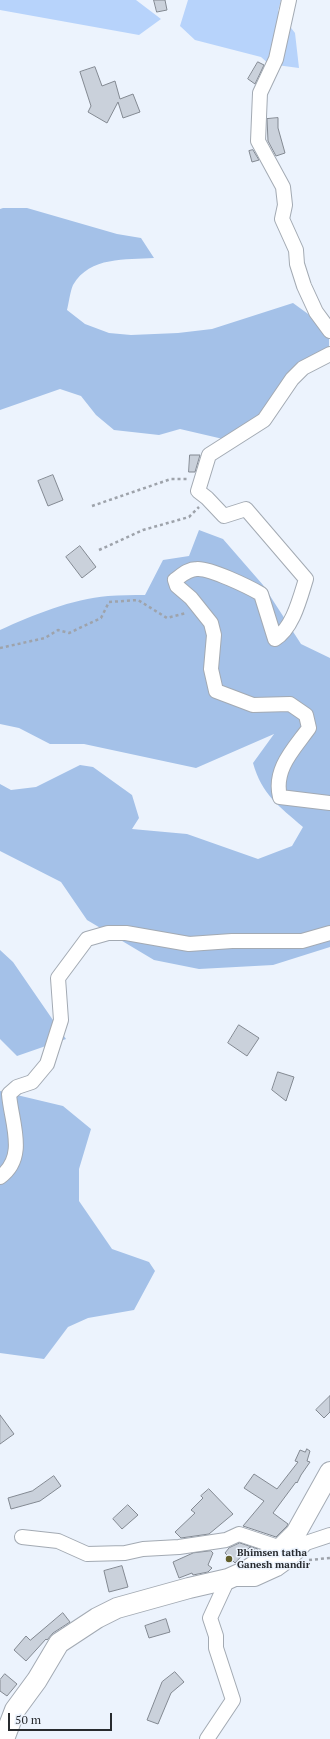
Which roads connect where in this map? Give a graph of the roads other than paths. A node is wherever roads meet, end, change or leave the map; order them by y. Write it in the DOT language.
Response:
graph roads {
  1 [pos="289,0"];
  2 [pos="330,331"];
  3 [pos="330,354"];
  4 [pos="330,804"];
  5 [pos="330,933"];
  6 [pos="0,1177"];
  7 [pos="330,1472"];
  8 [pos="330,1534"];
  9 [pos="22,1537"];
  10 [pos="281,1548"];
  11 [pos="228,1579"];
  12 [pos="4,1739"];
  13 [pos="207,1739"];
  1 -- 2 [label="street"];
  3 -- 4 [label="street"];
  5 -- 6 [label="street"];
  7 -- 10 [label="main road"];
  8 -- 11 [label="street"];
  9 -- 10 [label="street"];
  10 -- 11 [label="main road"];
  11 -- 12 [label="main road"];
  11 -- 13 [label="street"];
}
